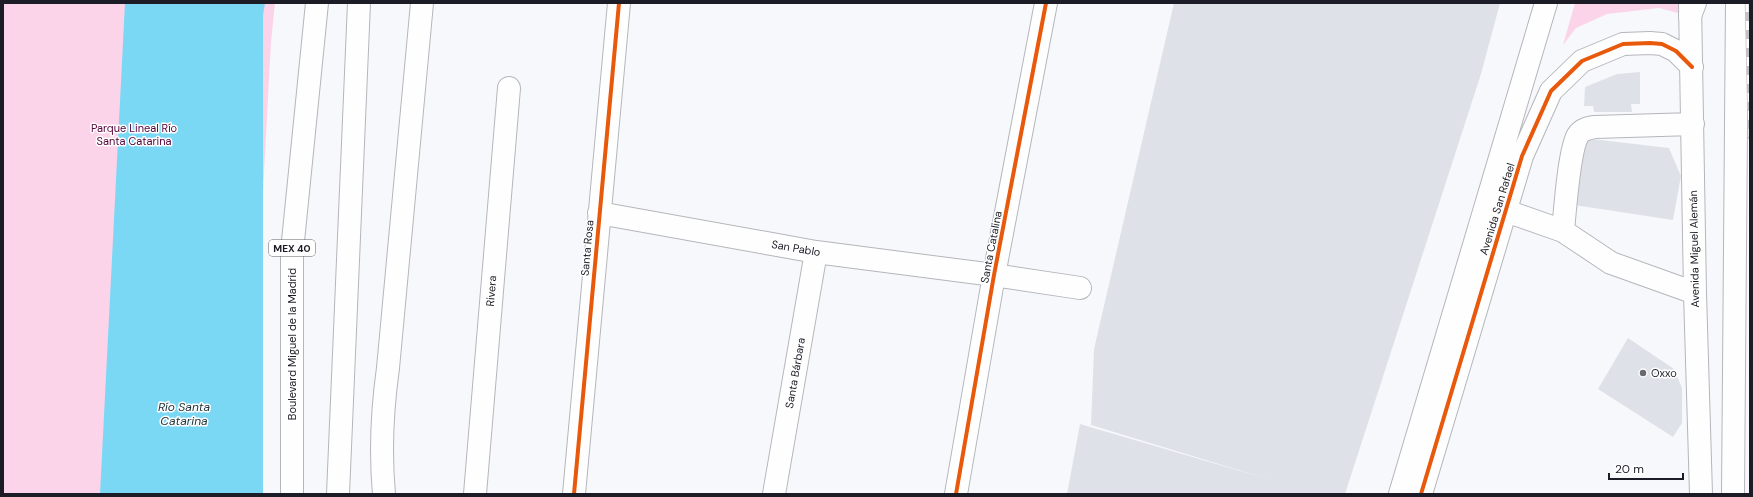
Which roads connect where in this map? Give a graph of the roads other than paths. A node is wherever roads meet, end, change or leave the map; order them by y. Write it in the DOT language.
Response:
graph roads {
  1 [pos="317,3"];
  2 [pos="359,3"];
  3 [pos="422,3"];
  4 [pos="619,3"];
  5 [pos="1046,3"];
  6 [pos="1546,3"];
  7 [pos="1737,3"];
  8 [pos="1692,7"];
  9 [pos="1692,67"];
  10 [pos="509,88"];
  11 [pos="1693,124"];
  12 [pos="1496,208"];
  13 [pos="599,213"];
  14 [pos="1563,231"];
  15 [pos="816,252"];
  16 [pos="994,275"];
  17 [pos="1080,288"];
  18 [pos="1695,293"];
  19 [pos="292,494"];
  20 [pos="338,494"];
  21 [pos="384,494"];
  22 [pos="475,494"];
  23 [pos="574,494"];
  24 [pos="774,494"];
  25 [pos="956,494"];
  26 [pos="1400,494"];
  27 [pos="1421,494"];
  28 [pos="1701,494"];
  29 [pos="1732,494"];
  1 -- 19 [label="main road, Boulevard Miguel de la Madrid / MEX 40"];
  2 -- 20 [label="main road"];
  3 -- 21 [label="main road"];
  4 -- 13 [label="main road, Santa Rosa"];
  5 -- 16 [label="main road, Santa Catalina"];
  6 -- 12 [label="main road, Avenida San Rafael"];
  7 -- 29 [label="main road"];
  8 -- 9 [label="main road, Avenida Miguel Alemán"];
  9 -- 11 [label="main road, Avenida Miguel Alemán"];
  9 -- 12 [label="main road, Avenida San Rafael"];
  10 -- 22 [label="main road, Rivera"];
  11 -- 14 [label="main road"];
  11 -- 18 [label="main road, Avenida Miguel Alemán"];
  12 -- 14 [label="main road"];
  12 -- 26 [label="main road, Avenida San Rafael"];
  12 -- 27 [label="main road, Avenida San Rafael"];
  13 -- 15 [label="main road, San Pablo"];
  13 -- 23 [label="main road, Santa Rosa"];
  14 -- 18 [label="main road"];
  15 -- 16 [label="main road, San Pablo"];
  15 -- 24 [label="main road, Santa Bárbara"];
  16 -- 17 [label="main road, San Pablo"];
  16 -- 25 [label="main road, Santa Catalina"];
  18 -- 28 [label="main road, Avenida Miguel Alemán"];
}
